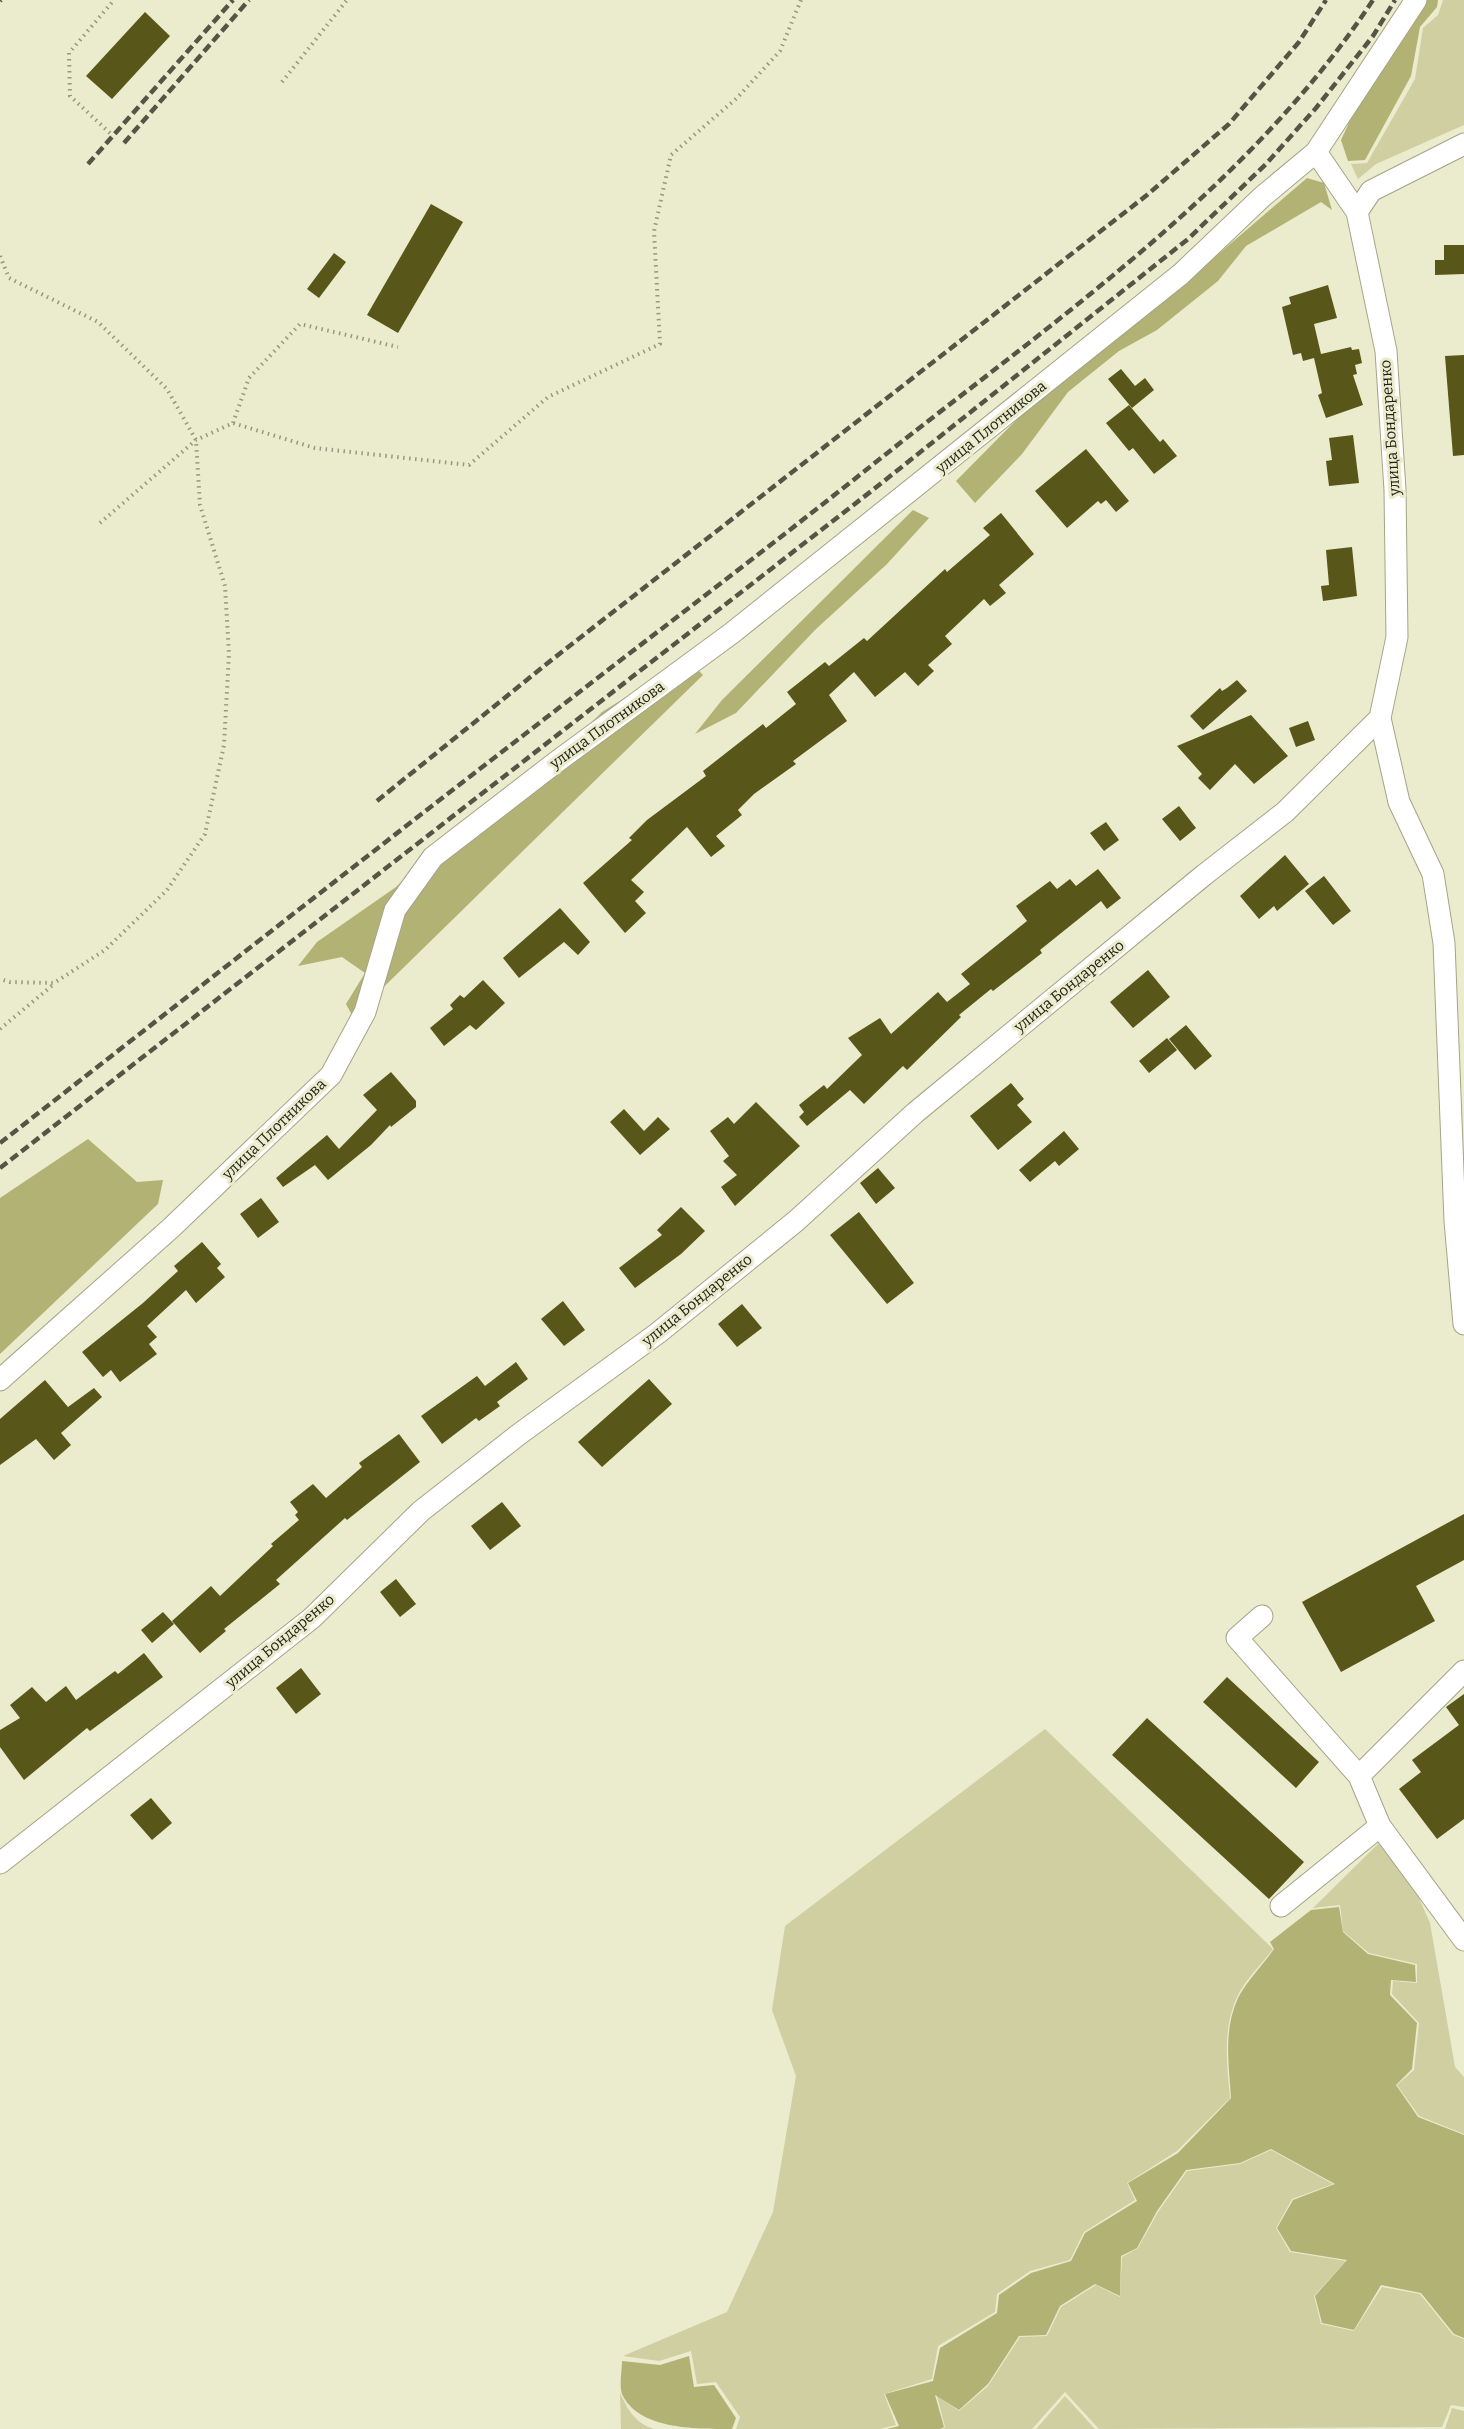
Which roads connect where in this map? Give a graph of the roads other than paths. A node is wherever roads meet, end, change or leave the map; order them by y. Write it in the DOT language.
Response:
graph roads {
  1 [pos="1416,0"];
  2 [pos="1464,144"];
  3 [pos="1316,152"];
  4 [pos="1357,212"];
  5 [pos="1380,718"];
  6 [pos="1464,1324"];
  7 [pos="0,1380"];
  8 [pos="1262,1616"];
  9 [pos="1464,1671"];
  10 [pos="1359,1776"];
  11 [pos="1380,1826"];
  12 [pos="0,1863"];
  13 [pos="1281,1906"];
  14 [pos="1464,1940"];
  1 -- 3 [label="street, улица Плотникова"];
  2 -- 4 [label="street"];
  3 -- 4 [label="street, улица Бондаренко"];
  3 -- 7 [label="street, улица Плотникова"];
  4 -- 5 [label="street, улица Бондаренко"];
  5 -- 6 [label="street, улица Бондаренко"];
  5 -- 12 [label="street, улица Бондаренко"];
  8 -- 10 [label="street"];
  9 -- 10 [label="street"];
  10 -- 11 [label="street"];
  11 -- 13 [label="street"];
  11 -- 14 [label="street"];
}
